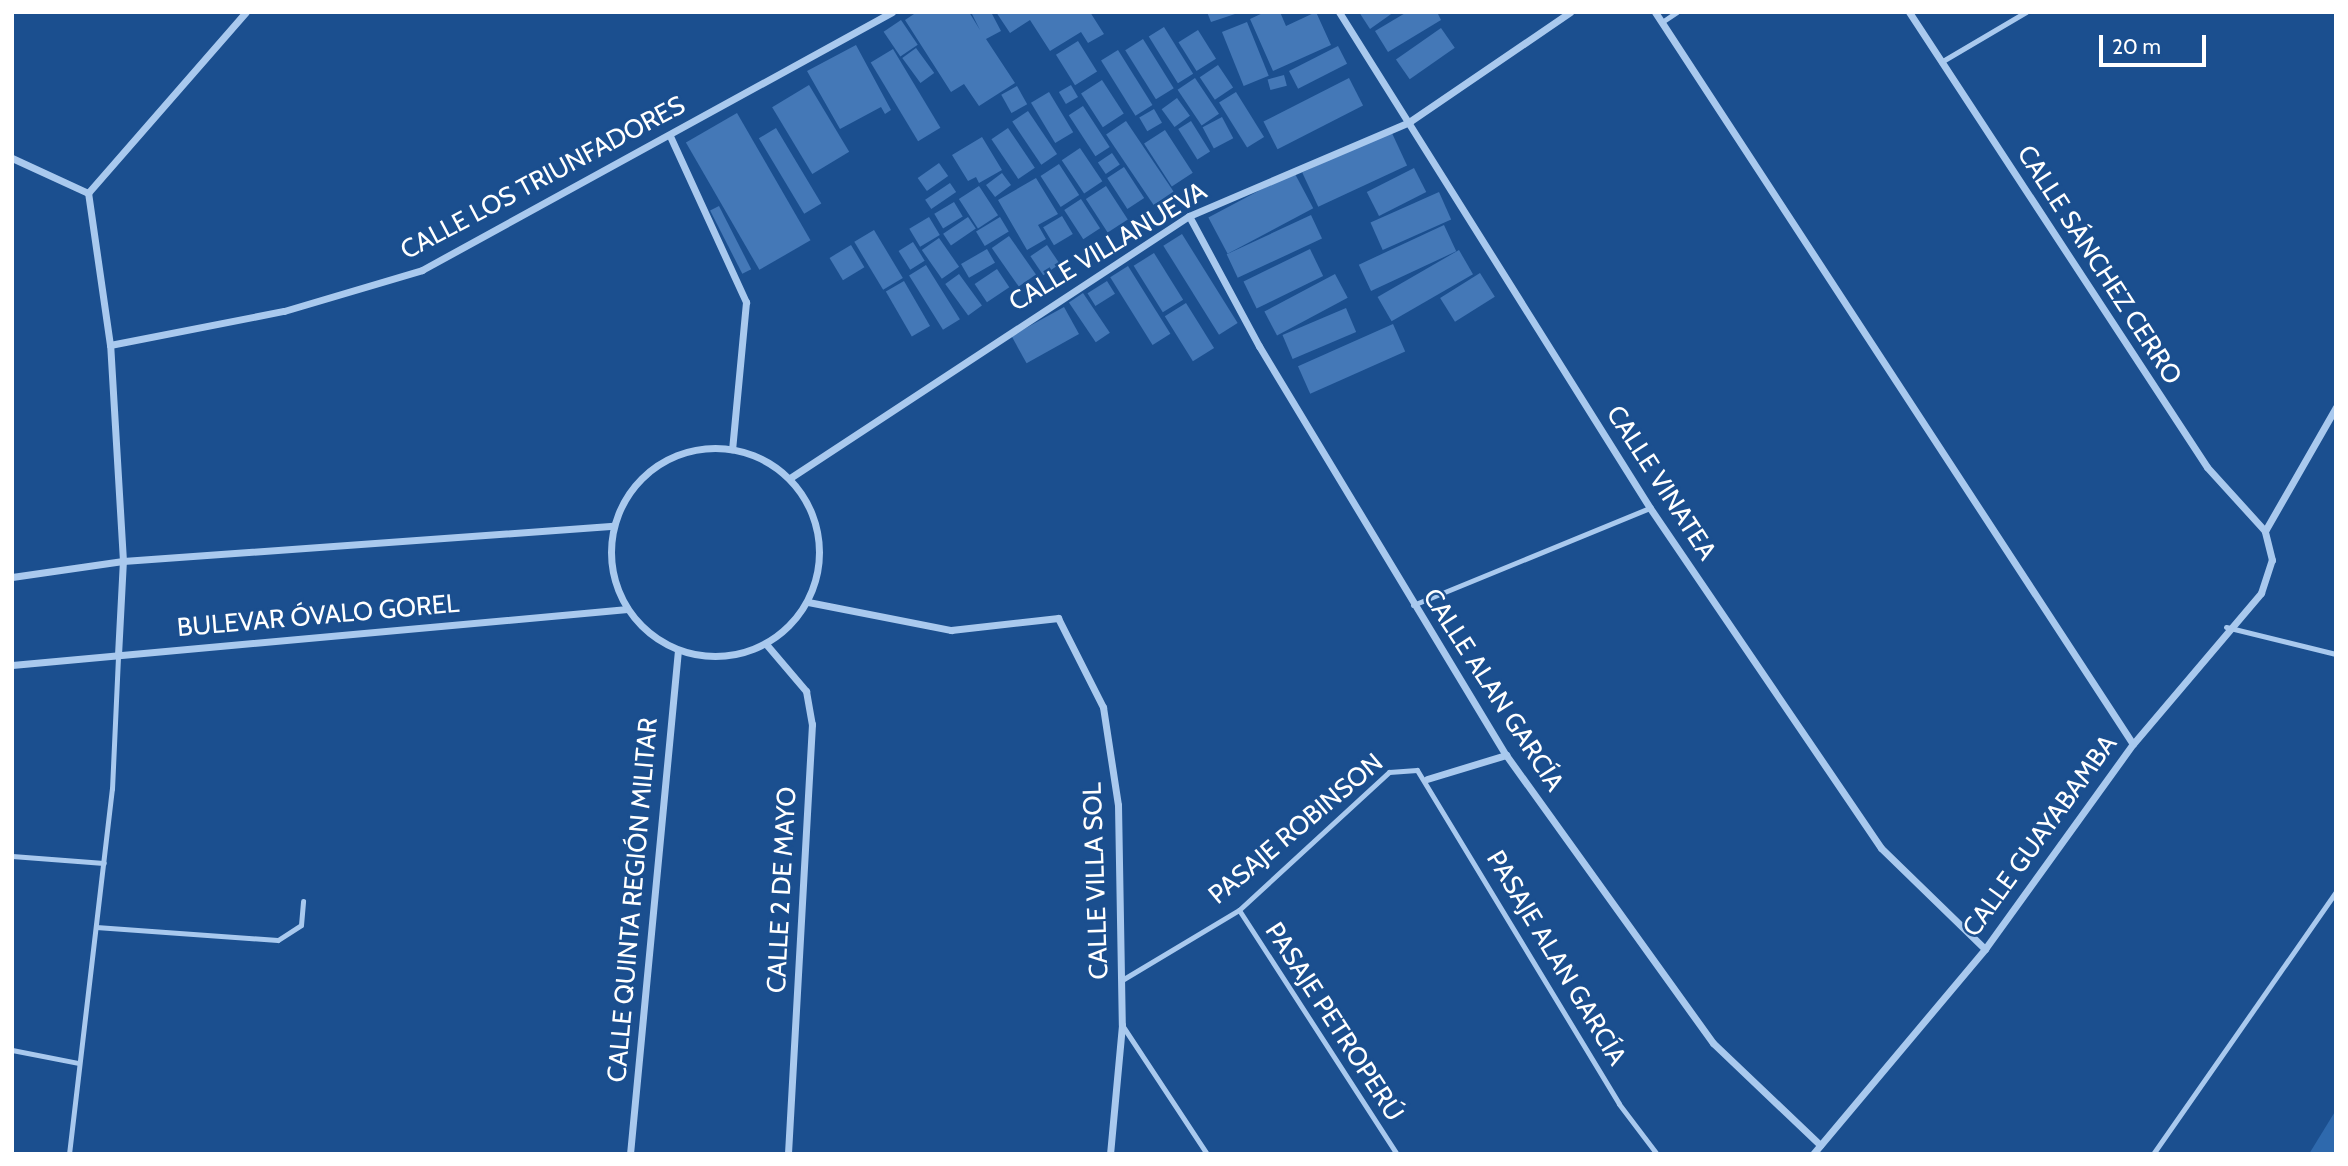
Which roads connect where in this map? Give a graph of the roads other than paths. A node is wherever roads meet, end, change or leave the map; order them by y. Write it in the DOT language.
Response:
graph roads {
  1 [pos="246,12"];
  2 [pos="892,12"];
  3 [pos="1339,12"];
  4 [pos="1570,12"];
  5 [pos="1656,12"];
  6 [pos="1677,12"];
  7 [pos="1909,12"];
  8 [pos="2026,12"];
  9 [pos="1662,22"];
  10 [pos="1941,62"];
  11 [pos="1409,121"];
  12 [pos="670,136"];
  13 [pos="12,158"];
  14 [pos="88,193"];
  15 [pos="1189,216"];
  16 [pos="110,345"];
  17 [pos="2336,407"];
  18 [pos="732,449"];
  19 [pos="790,478"];
  20 [pos="1650,508"];
  21 [pos="614,526"];
  22 [pos="2265,531"];
  23 [pos="123,561"];
  24 [pos="12,577"];
  25 [pos="808,602"];
  26 [pos="1412,605"];
  27 [pos="627,609"];
  28 [pos="2226,627"];
  29 [pos="766,644"];
  30 [pos="678,650"];
  31 [pos="2336,654"];
  32 [pos="118,655"];
  33 [pos="12,665"];
  34 [pos="2133,744"];
  35 [pos="1506,755"];
  36 [pos="1427,779"];
  37 [pos="12,856"];
  38 [pos="104,863"];
  39 [pos="2336,892"];
  40 [pos="303,901"];
  41 [pos="1239,910"];
  42 [pos="96,927"];
  43 [pos="1985,949"];
  44 [pos="1122,980"];
  45 [pos="1122,1026"];
  46 [pos="12,1050"];
  47 [pos="78,1063"];
  48 [pos="1820,1145"];
  49 [pos="69,1154"];
  50 [pos="631,1154"];
  51 [pos="788,1154"];
  52 [pos="1110,1154"];
  53 [pos="1207,1154"];
  54 [pos="1397,1154"];
  55 [pos="1657,1154"];
  56 [pos="1813,1154"];
  57 [pos="2153,1154"];
  1 -- 14 [label="street"];
  2 -- 12 [label="street, CALLE LOS TRIUNFADORES"];
  3 -- 11 [label="street, CALLE VINATEA"];
  4 -- 11 [label="street, CALLE VILLANUEVA"];
  5 -- 9 [label="street"];
  6 -- 9 [label="lane"];
  7 -- 10 [label="street, CALLE SÁNCHEZ CERRO"];
  8 -- 10 [label="lane"];
  9 -- 34 [label="street"];
  10 -- 22 [label="street, CALLE SÁNCHEZ CERRO"];
  11 -- 15 [label="street, CALLE VILLANUEVA"];
  11 -- 20 [label="street, CALLE VINATEA"];
  12 -- 16 [label="street, CALLE LOS TRIUNFADORES"];
  12 -- 18 [label="street"];
  13 -- 14 [label="street"];
  14 -- 16 [label="street"];
  15 -- 19 [label="street, CALLE VILLANUEVA"];
  15 -- 26 [label="street, CALLE ALAN GARCÍA"];
  16 -- 23 [label="street"];
  17 -- 22 [label="street"];
  18 -- 19 [label="street"];
  18 -- 21 [label="street"];
  19 -- 25 [label="street"];
  20 -- 26 [label="lane"];
  20 -- 43 [label="street, CALLE VINATEA"];
  21 -- 23 [label="street"];
  21 -- 27 [label="street"];
  22 -- 28 [label="street, CALLE GUAYABAMBA"];
  23 -- 24 [label="street"];
  23 -- 32 [label="street"];
  25 -- 29 [label="street"];
  25 -- 44 [label="street, CALLE VILLA SOL"];
  26 -- 35 [label="street, CALLE ALAN GARCÍA"];
  27 -- 30 [label="street"];
  27 -- 32 [label="street, BULEVAR ÓVALO GOREL"];
  28 -- 31 [label="lane"];
  28 -- 34 [label="street, CALLE GUAYABAMBA"];
  29 -- 30 [label="street"];
  29 -- 51 [label="street, CALLE 2 DE MAYO"];
  30 -- 50 [label="street, CALLE QUINTA REGIÓN MILITAR"];
  32 -- 33 [label="street, BULEVAR ÓVALO GOREL"];
  32 -- 38 [label="lane"];
  34 -- 43 [label="street, CALLE GUAYABAMBA"];
  35 -- 36 [label="street, PASAJE ROBINSON"];
  35 -- 48 [label="street, CALLE ALAN GARCÍA"];
  36 -- 41 [label="lane, PASAJE ROBINSON"];
  36 -- 55 [label="lane, PASAJE ALAN GARCÍA"];
  37 -- 38 [label="lane"];
  38 -- 42 [label="lane"];
  39 -- 57 [label="lane"];
  40 -- 42 [label="lane"];
  41 -- 44 [label="lane, PASAJE ROBINSON"];
  41 -- 54 [label="lane, PASAJE PETROPERÚ"];
  42 -- 47 [label="lane"];
  43 -- 48 [label="street, CALLE GUAYABAMBA"];
  44 -- 45 [label="street, CALLE VILLA SOL"];
  45 -- 52 [label="street, CALLE VILLA SOL"];
  45 -- 53 [label="lane"];
  46 -- 47 [label="lane"];
  47 -- 49 [label="lane"];
  48 -- 56 [label="street, CALLE GUAYABAMBA"];
}
